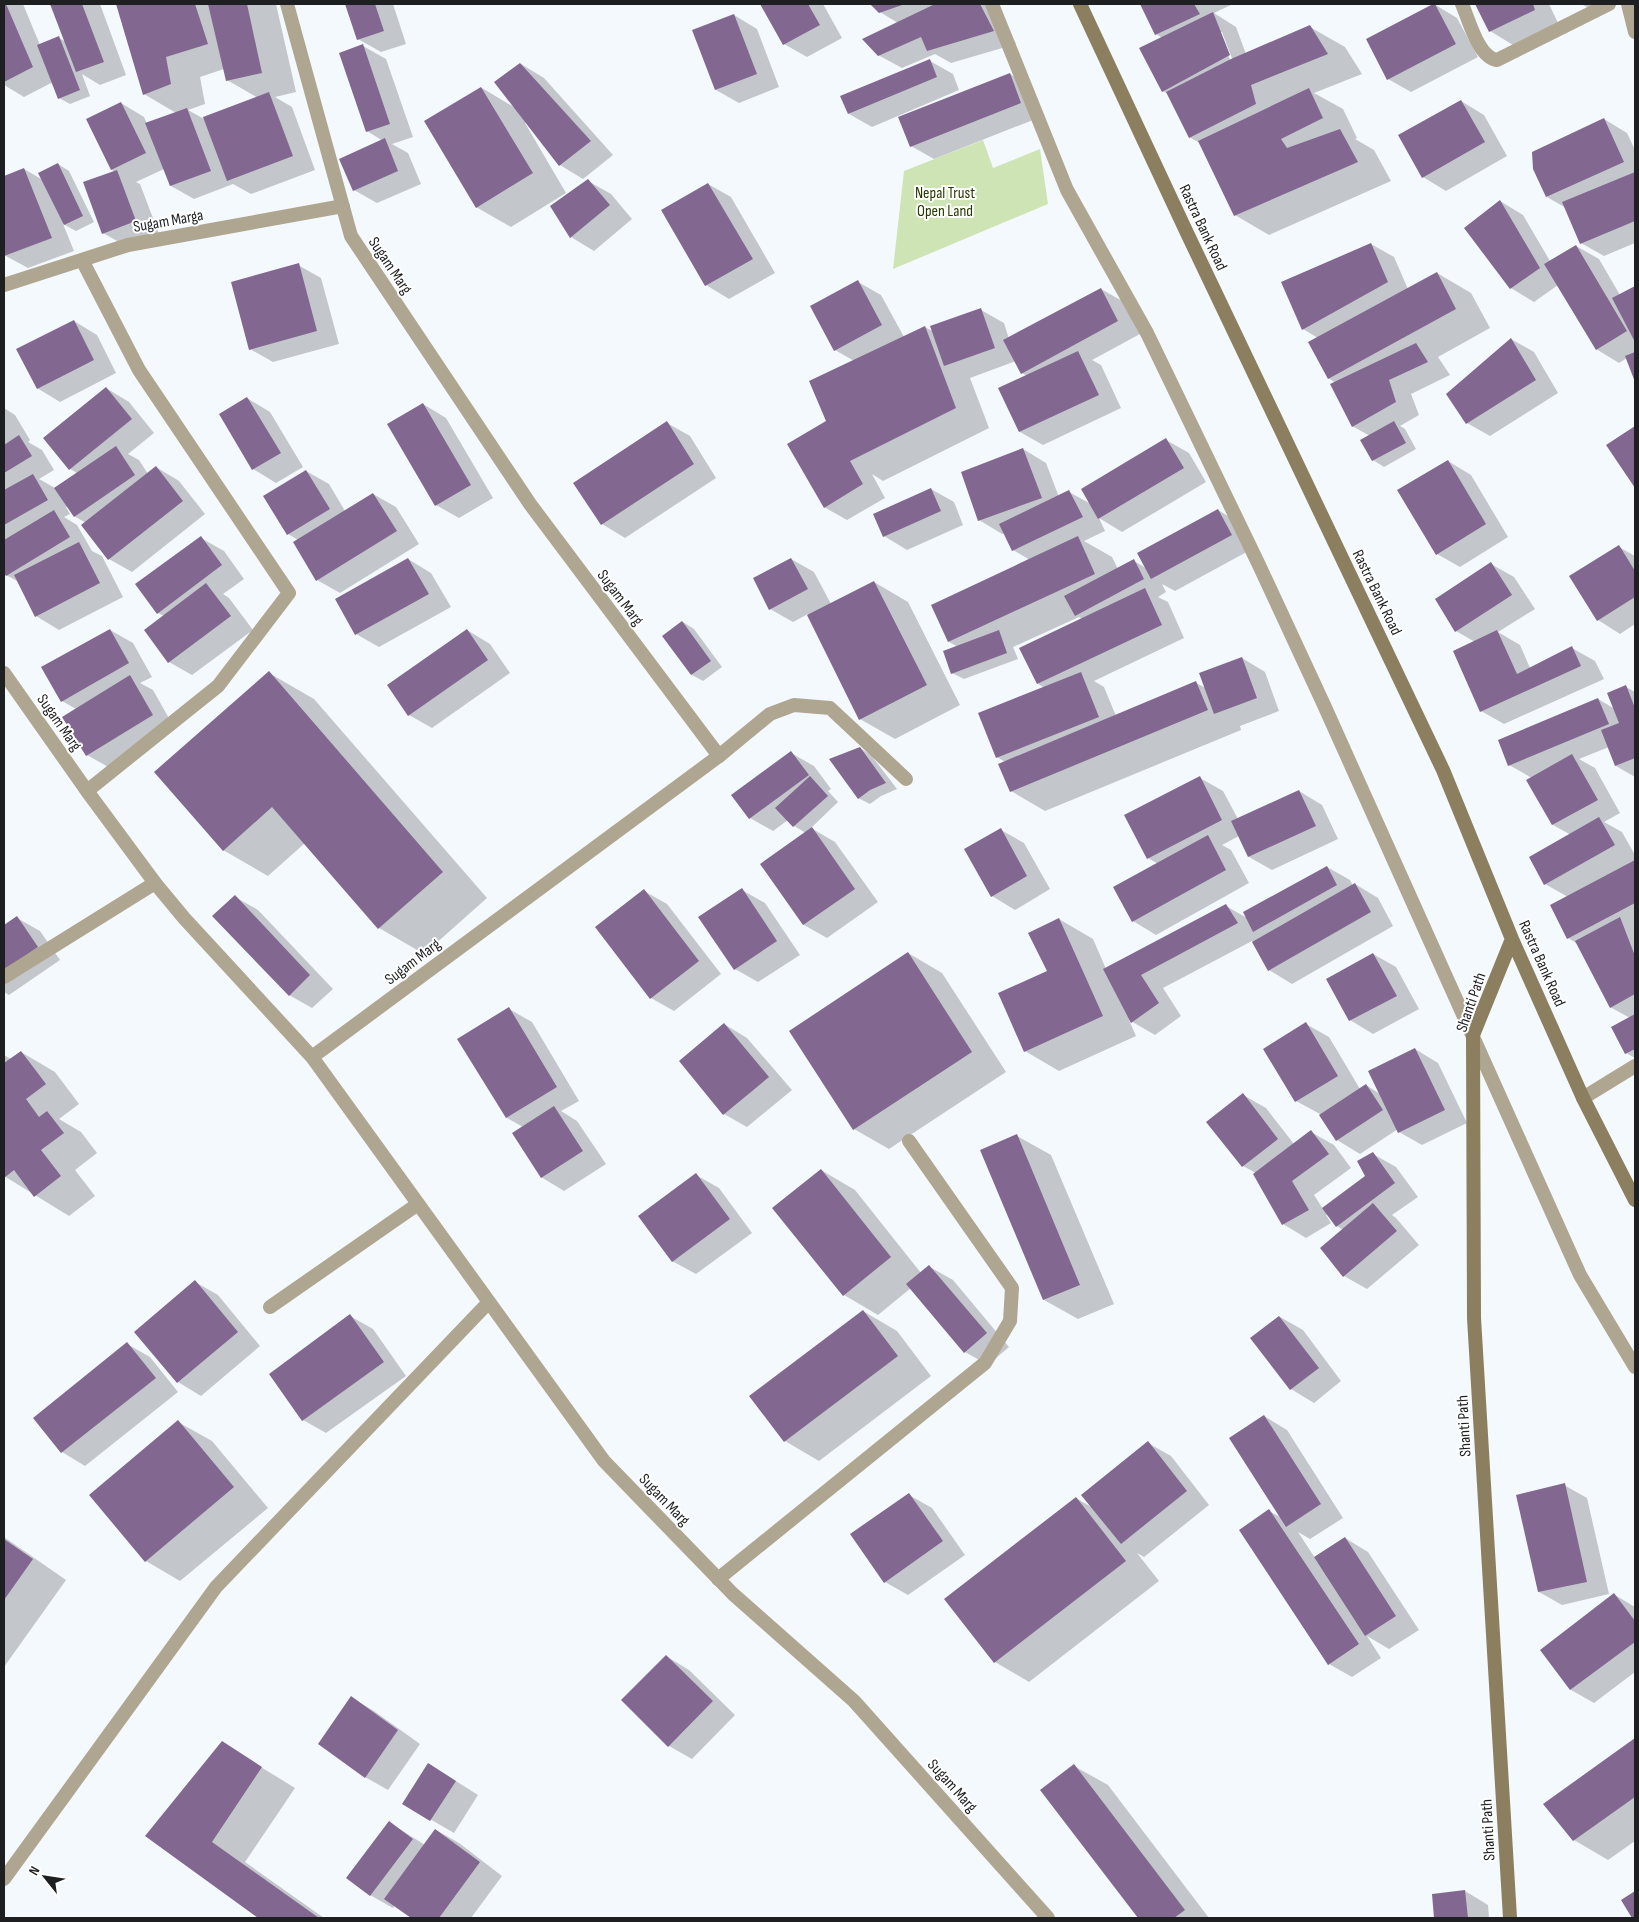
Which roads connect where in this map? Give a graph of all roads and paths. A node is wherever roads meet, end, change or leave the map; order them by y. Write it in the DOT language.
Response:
graph roads {
  1 [pos="287,4"];
  2 [pos="992,4"];
  3 [pos="1080,4"];
  4 [pos="1462,4"];
  5 [pos="1609,4"];
  6 [pos="1628,4"];
  7 [pos="1635,32"];
  8 [pos="343,206"];
  9 [pos="82,260"];
  10 [pos="4,285"];
  11 [pos="4,673"];
  12 [pos="719,756"];
  13 [pos="906,779"];
  14 [pos="87,791"];
  15 [pos="155,883"];
  16 [pos="1512,939"];
  17 [pos="4,977"];
  18 [pos="1473,1035"];
  19 [pos="312,1057"];
  20 [pos="1635,1066"];
  21 [pos="1583,1098"];
  22 [pos="909,1141"];
  23 [pos="1635,1200"];
  24 [pos="418,1204"];
  25 [pos="488,1303"];
  26 [pos="270,1306"];
  27 [pos="1635,1367"];
  28 [pos="718,1579"];
  29 [pos="4,1879"];
  30 [pos="1048,1918"];
  31 [pos="1510,1918"];
  1 -- 8 [label="street, Sugam Marg"];
  2 -- 18 [label="street"];
  3 -- 16 [label="main road, Rastra Bank Road"];
  4 -- 5 [label="street"];
  6 -- 7 [label="street"];
  8 -- 9 [label="street, Sugam Marga"];
  8 -- 12 [label="street, Sugam Marg"];
  9 -- 10 [label="street, Sugam Marga"];
  9 -- 14 [label="street"];
  11 -- 14 [label="street, Sugam Marg"];
  12 -- 13 [label="street"];
  12 -- 19 [label="street, Sugam Marg"];
  14 -- 15 [label="street, Sugam Marg"];
  15 -- 17 [label="street"];
  15 -- 19 [label="street, Sugam Marg"];
  16 -- 18 [label="main road, Shanti Path"];
  16 -- 21 [label="main road, Rastra Bank Road"];
  18 -- 27 [label="street"];
  18 -- 31 [label="main road, Shanti Path"];
  19 -- 24 [label="street, Sugam Marg"];
  20 -- 21 [label="street"];
  21 -- 23 [label="main road, Rastra Bank Road"];
  22 -- 28 [label="street"];
  24 -- 25 [label="street, Sugam Marg"];
  24 -- 26 [label="street"];
  25 -- 28 [label="street, Sugam Marg"];
  25 -- 29 [label="street"];
  28 -- 30 [label="street, Sugam Marg"];
}
